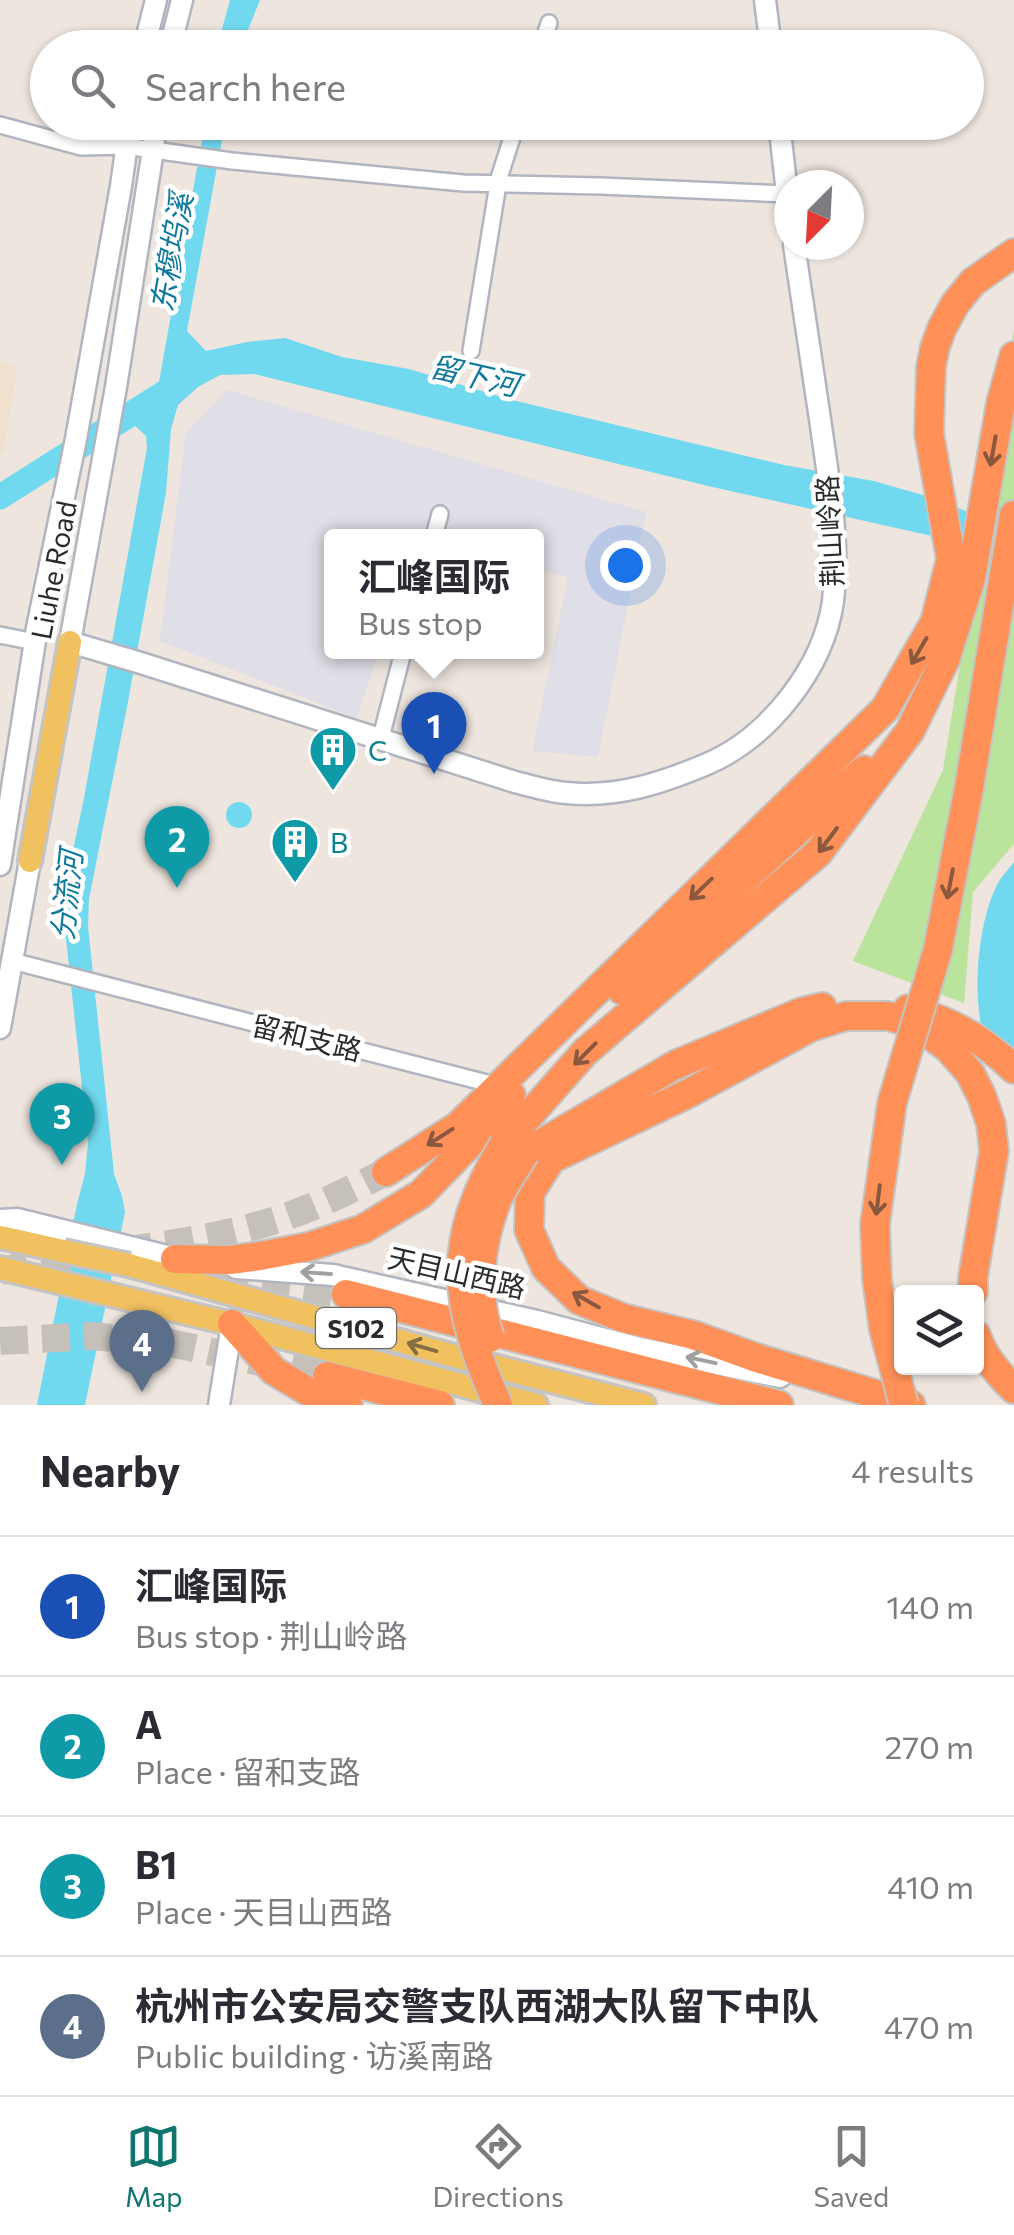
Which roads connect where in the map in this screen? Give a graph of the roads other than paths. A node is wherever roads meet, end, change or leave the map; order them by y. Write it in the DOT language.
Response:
graph roads {
  1 [pos="156,0"];
  2 [pos="182,0"];
  3 [pos="765,0"];
  4 [pos="549,23"];
  5 [pos="148,30"];
  6 [pos="174,30"];
  7 [pos="547,30"];
  8 [pos="769,30"];
  9 [pos="0,124"];
  10 [pos="30,133"];
  11 [pos="56,140"];
  12 [pos="127,140"];
  13 [pos="154,140"];
  14 [pos="511,140"];
  15 [pos="781,140"];
  16 [pos="126,146"];
  17 [pos="153,150"];
  18 [pos="784,170"];
  19 [pos="498,184"];
  20 [pos="774,202"];
  21 [pos="1014,253"];
  22 [pos="796,260"];
  23 [pos="472,351"];
  24 [pos="1014,356"];
  25 [pos="440,514"];
  26 [pos="1014,515"];
  27 [pos="436,529"];
  28 [pos="0,635"];
  29 [pos="35,642"];
  30 [pos="70,642"];
  31 [pos="402,659"];
  32 [pos="885,709"];
  33 [pos="911,728"];
  34 [pos="380,741"];
  35 [pos="808,821"];
  36 [pos="30,861"];
  37 [pos="0,865"];
  38 [pos="12,962"];
  39 [pos="0,1028"];
  40 [pos="1014,1069"];
  41 [pos="487,1083"];
  42 [pos="514,1149"];
  43 [pos="386,1172"];
  44 [pos="0,1220"];
  45 [pos="0,1237"];
  46 [pos="63,1241"];
  47 [pos="129,1256"];
  48 [pos="176,1259"];
  49 [pos="0,1268"];
  50 [pos="972,1285"];
  51 [pos="346,1294"];
  52 [pos="232,1324"];
  53 [pos="984,1353"];
  54 [pos="327,1376"];
  55 [pos="1014,1388"];
  56 [pos="219,1405"];
  57 [pos="348,1405"];
  58 [pos="440,1405"];
  59 [pos="498,1405"];
  60 [pos="515,1405"];
  61 [pos="536,1405"];
  62 [pos="644,1405"];
  63 [pos="779,1405"];
  64 [pos="904,1405"];
  1 -- 5 [label="main road"];
  2 -- 6 [label="main road"];
  3 -- 8 [label="main road"];
  4 -- 7 [label="street"];
  9 -- 10 [label="street"];
  11 -- 16 [label="street"];
  12 -- 16 [label="main road, Liuhe Road"];
  13 -- 17 [label="main road, Liuhe Road"];
  14 -- 19 [label="street"];
  15 -- 18 [label="main road"];
  16 -- 17 [label="street"];
  16 -- 29 [label="main road, Liuhe Road"];
  17 -- 19 [label="street"];
  17 -- 30 [label="main road, Liuhe Road"];
  19 -- 20 [label="street"];
  19 -- 23 [label="street"];
  21 -- 32 [label="highway, one-way"];
  22 -- 34 [label="main road, 荆山岭路"];
  24 -- 33 [label="highway, one-way"];
  25 -- 27 [label="street"];
  26 -- 64 [label="highway, one-way, bridge"];
  28 -- 29 [label="street"];
  29 -- 37 [label="main road, Liuhe Road"];
  30 -- 34 [label="main road, 荆山岭路"];
  30 -- 36 [label="main road, Liuhe Road"];
  31 -- 34 [label="street"];
  32 -- 35 [label="highway"];
  32 -- 43 [label="highway, one-way"];
  33 -- 35 [label="highway"];
  33 -- 42 [label="highway, one-way"];
  35 -- 48 [label="highway"];
  36 -- 38 [label="main road, Liuhe Road"];
  38 -- 39 [label="main road, Liuhe Road"];
  38 -- 41 [label="street, 留和支路"];
  40 -- 42 [label="highway"];
  42 -- 59 [label="highway, bridge"];
  42 -- 60 [label="highway, bridge"];
  44 -- 46 [label="main road, 天目山西路"];
  45 -- 46 [label="main road, 天目山西路 / S102"];
  46 -- 47 [label="main road, 天目山西路 / S102, bridge"];
  47 -- 48 [label="main road, 天目山西路"];
  62 -- 47 [label="main road, 天目山西路 / S102, one-way"];
  64 -- 48 [label="main road, 天目山西路, one-way"];
  49 -- 52 [label="main road, S102"];
  64 -- 50 [label="highway, one-way"];
  51 -- 63 [label="highway"];
  52 -- 56 [label="main road"];
  52 -- 57 [label="highway"];
  52 -- 61 [label="main road, S102"];
  53 -- 55 [label="highway"];
  54 -- 58 [label="highway"];
}
